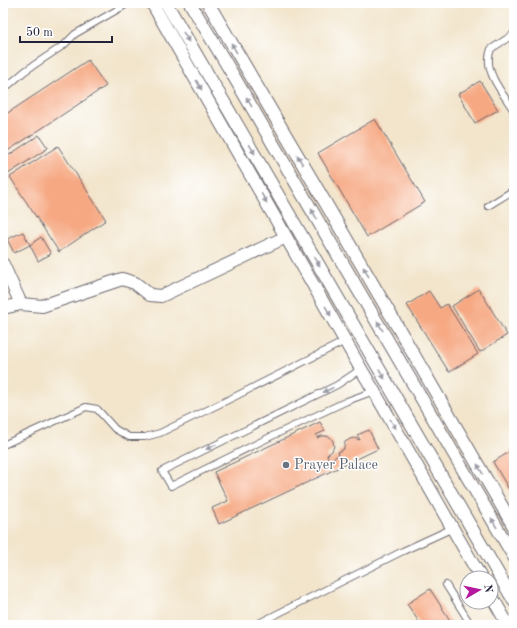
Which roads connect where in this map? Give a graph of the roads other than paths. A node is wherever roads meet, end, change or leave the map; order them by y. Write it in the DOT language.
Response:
graph roads {
  1 [pos="129,3"];
  2 [pos="152,3"];
  3 [pos="166,3"];
  4 [pos="190,3"];
  5 [pos="208,3"];
  6 [pos="514,34"];
  7 [pos="3,90"];
  8 [pos="514,111"];
  9 [pos="514,190"];
  10 [pos="488,206"];
  11 [pos="286,237"];
  12 [pos="3,264"];
  13 [pos="21,304"];
  14 [pos="3,308"];
  15 [pos="345,341"];
  16 [pos="361,369"];
  17 [pos="374,391"];
  18 [pos="3,446"];
  19 [pos="514,527"];
  20 [pos="453,528"];
  21 [pos="514,557"];
  22 [pos="477,570"];
  23 [pos="446,585"];
  24 [pos="514,601"];
  25 [pos="499,609"];
  26 [pos="255,625"];
  27 [pos="471,625"];
  28 [pos="508,625"];
  1 -- 7 [label="lane"];
  2 -- 11 [label="street, one-way"];
  3 -- 24 [label="street, one-way"];
  21 -- 4 [label="street, one-way"];
  19 -- 5 [label="street, one-way"];
  6 -- 8 [label="lane"];
  9 -- 10 [label="lane"];
  11 -- 13 [label="street"];
  11 -- 15 [label="street, one-way"];
  12 -- 13 [label="street"];
  13 -- 14 [label="street"];
  15 -- 16 [label="street"];
  15 -- 18 [label="lane"];
  16 -- 17 [label="street"];
  16 -- 17 [label="lane, one-way"];
  17 -- 20 [label="street, one-way"];
  20 -- 22 [label="street"];
  20 -- 26 [label="lane"];
  23 -- 27 [label="lane"];
  25 -- 28 [label="street"];
}
